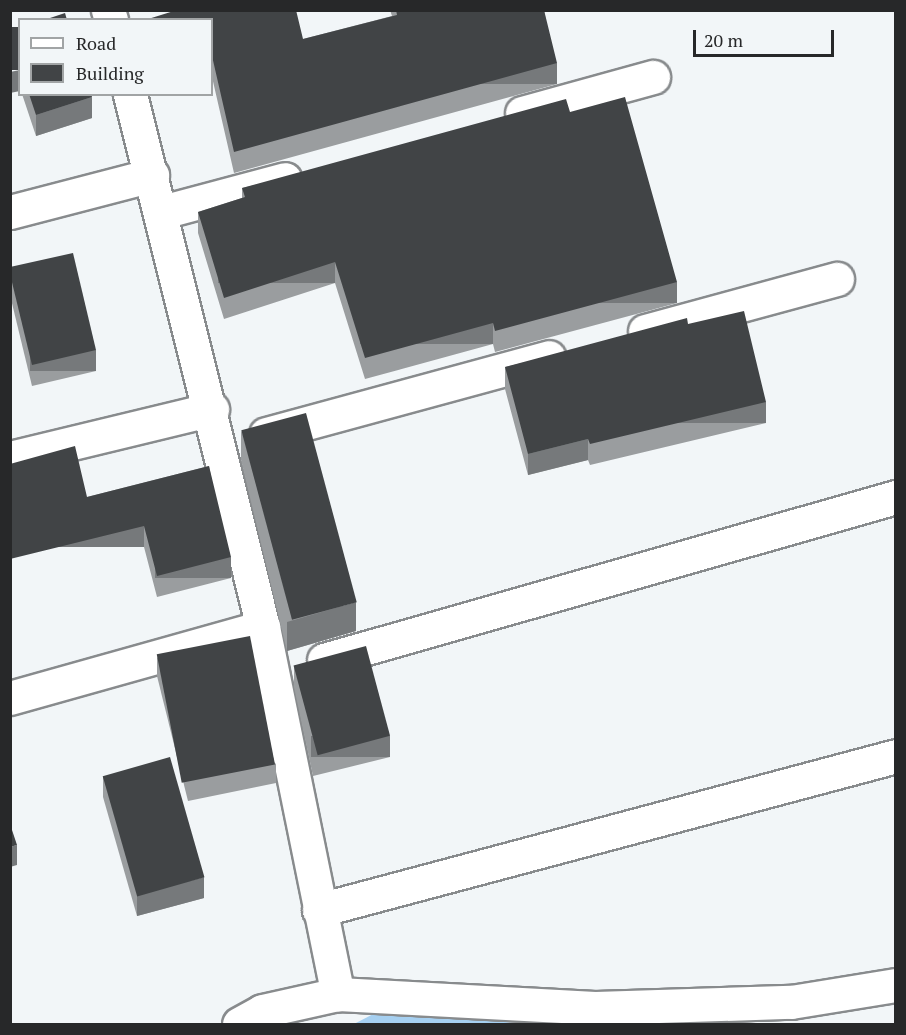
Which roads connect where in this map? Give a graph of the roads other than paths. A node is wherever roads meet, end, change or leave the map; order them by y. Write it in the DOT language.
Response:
graph roads {
  1 [pos="653,77"];
  2 [pos="131,96"];
  3 [pos="493,121"];
  4 [pos="310,172"];
  5 [pos="152,175"];
  6 [pos="10,212"];
  7 [pos="162,212"];
  8 [pos="837,279"];
  9 [pos="620,338"];
  10 [pos="575,350"];
  11 [pos="212,409"];
  12 [pos="221,447"];
  13 [pos="10,458"];
  14 [pos="896,497"];
  15 [pos="263,627"];
  16 [pos="273,674"];
  17 [pos="10,698"];
  18 [pos="896,756"];
  19 [pos="319,910"];
  20 [pos="896,985"];
  21 [pos="338,994"];
  22 [pos="239,1024"];
  1 -- 3 [label="street"];
  2 -- 5 [label="street"];
  4 -- 7 [label="street"];
  5 -- 6 [label="street"];
  5 -- 7 [label="street"];
  7 -- 11 [label="street"];
  8 -- 9 [label="street"];
  10 -- 12 [label="street"];
  11 -- 12 [label="street"];
  11 -- 13 [label="street"];
  12 -- 15 [label="street"];
  14 -- 16 [label="street"];
  15 -- 16 [label="street"];
  15 -- 17 [label="street"];
  16 -- 19 [label="street"];
  18 -- 19 [label="street"];
  19 -- 21 [label="street"];
  20 -- 21 [label="street"];
  21 -- 22 [label="street"];
}
